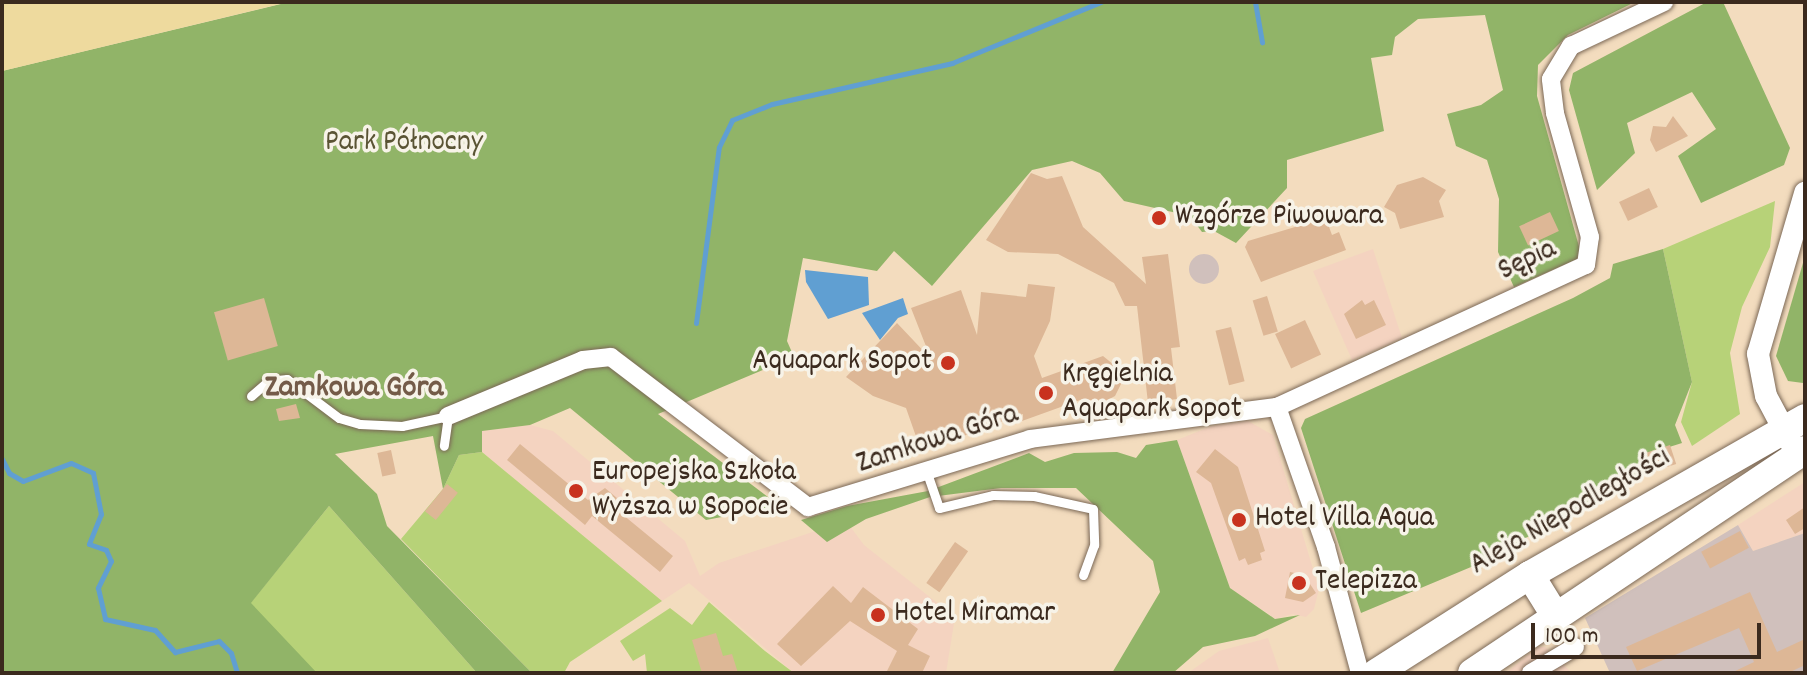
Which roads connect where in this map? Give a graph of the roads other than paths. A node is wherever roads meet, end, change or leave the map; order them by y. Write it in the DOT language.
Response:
graph roads {
  1 [pos="1664,2"];
  2 [pos="1805,193"];
  3 [pos="251,396"];
  4 [pos="1277,407"];
  5 [pos="448,416"];
  6 [pos="1794,424"];
  7 [pos="444,446"];
  8 [pos="1801,452"];
  9 [pos="927,473"];
  10 [pos="1083,575"];
  11 [pos="1530,575"];
  12 [pos="1556,617"];
  13 [pos="1575,647"];
  14 [pos="1541,670"];
  15 [pos="1360,673"];
  16 [pos="1376,673"];
  17 [pos="1472,673"];
  1 -- 4 [label="street, Sępia"];
  2 -- 6 [label="street"];
  3 -- 5 [label="lane"];
  4 -- 9 [label="street, Zamkowa Góra"];
  4 -- 15 [label="street"];
  5 -- 7 [label="lane"];
  5 -- 9 [label="street, Zamkowa Góra"];
  6 -- 8 [label="street"];
  6 -- 11 [label="main road, Aleja Niepodległości"];
  8 -- 12 [label="main road"];
  9 -- 10 [label="lane"];
  11 -- 12 [label="main road"];
  11 -- 16 [label="main road, Aleja Niepodległości"];
  12 -- 13 [label="lane"];
  12 -- 17 [label="main road"];
  13 -- 14 [label="street"];
}
